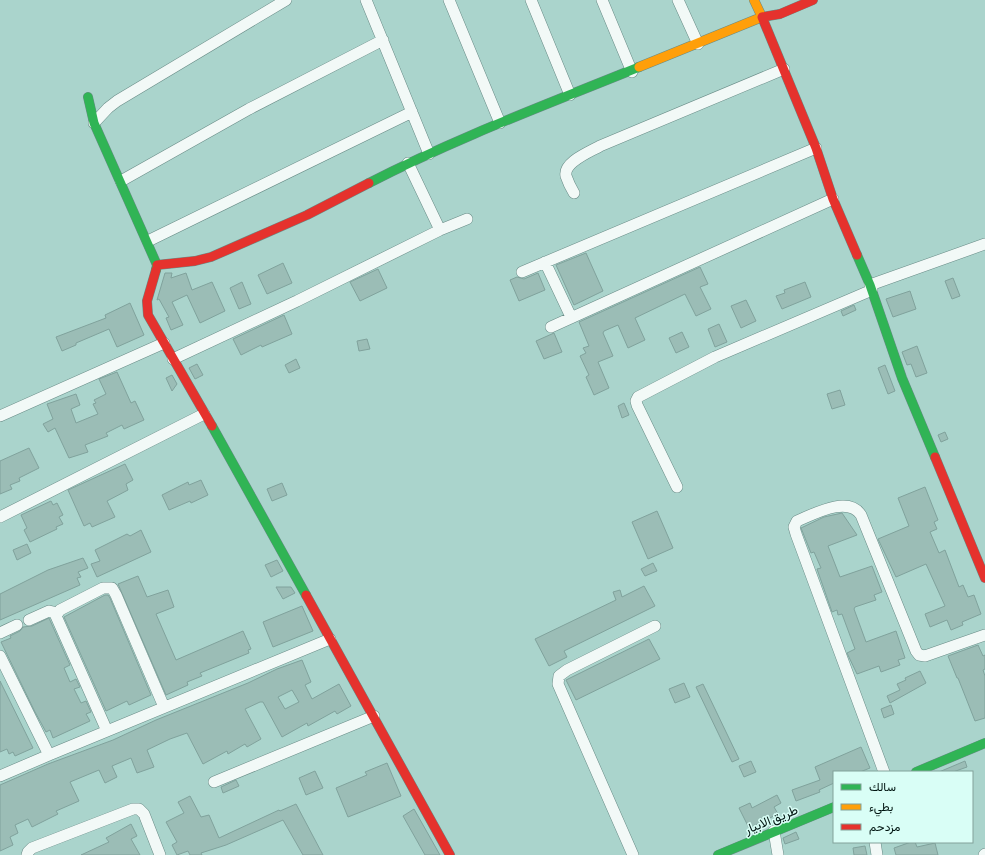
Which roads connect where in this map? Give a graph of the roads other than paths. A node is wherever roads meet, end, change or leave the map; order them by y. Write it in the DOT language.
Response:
graph roads {
  1 [pos="286,0"];
  2 [pos="366,0"];
  3 [pos="449,0"];
  4 [pos="531,0"];
  5 [pos="602,0"];
  6 [pos="678,0"];
  7 [pos="754,0"];
  8 [pos="813,0"];
  9 [pos="762,17"];
  10 [pos="383,40"];
  11 [pos="698,44"];
  12 [pos="784,69"];
  13 [pos="632,72"];
  14 [pos="570,94"];
  15 [pos="88,97"];
  16 [pos="412,112"];
  17 [pos="94,123"];
  18 [pos="500,123"];
  19 [pos="816,148"];
  20 [pos="429,154"];
  21 [pos="408,163"];
  22 [pos="121,181"];
  23 [pos="574,193"];
  24 [pos="833,199"];
  25 [pos="467,219"];
  26 [pos="440,230"];
  27 [pos="148,241"];
  28 [pos="985,244"];
  29 [pos="545,262"];
  30 [pos="158,265"];
  31 [pos="522,272"];
  32 [pos="871,287"];
  33 [pos="571,317"];
  34 [pos="551,327"];
  35 [pos="164,343"];
  36 [pos="173,359"];
  37 [pos="204,414"];
  38 [pos="0,416"];
  39 [pos="677,487"];
  40 [pos="0,517"];
  41 [pos="985,578"];
  42 [pos="58,613"];
  43 [pos="29,620"];
  44 [pos="17,626"];
  45 [pos="656,626"];
  46 [pos="0,633"];
  47 [pos="985,635"];
  48 [pos="330,639"];
  49 [pos="0,656"];
  50 [pos="164,707"];
  51 [pos="374,716"];
  52 [pos="107,730"];
  53 [pos="985,743"];
  54 [pos="49,754"];
  55 [pos="884,771"];
  56 [pos="918,771"];
  57 [pos="0,776"];
  58 [pos="214,782"];
  59 [pos="833,807"];
  60 [pos="774,831"];
  61 [pos="875,843"];
  62 [pos="27,855"];
  63 [pos="160,855"];
  64 [pos="450,855"];
  65 [pos="633,855"];
  66 [pos="718,855"];
  67 [pos="778,855"];
  68 [pos="877,855"];
  1 -- 17 [label="street"];
  2 -- 10 [label="street"];
  3 -- 18 [label="street"];
  4 -- 14 [label="street"];
  5 -- 13 [label="street"];
  6 -- 11 [label="street"];
  7 -- 9 [label="street"];
  8 -- 9 [label="street"];
  9 -- 11 [label="street"];
  9 -- 12 [label="street"];
  10 -- 16 [label="street"];
  10 -- 22 [label="street"];
  11 -- 13 [label="street"];
  12 -- 19 [label="street"];
  12 -- 23 [label="street"];
  13 -- 14 [label="street"];
  14 -- 18 [label="street"];
  15 -- 17 [label="street"];
  16 -- 20 [label="street"];
  16 -- 27 [label="street"];
  17 -- 22 [label="street"];
  18 -- 20 [label="street"];
  19 -- 24 [label="street"];
  19 -- 29 [label="street"];
  20 -- 21 [label="street"];
  21 -- 26 [label="street"];
  21 -- 30 [label="street"];
  22 -- 27 [label="street"];
  24 -- 32 [label="street"];
  24 -- 33 [label="street"];
  25 -- 26 [label="street"];
  26 -- 36 [label="street"];
  27 -- 30 [label="street"];
  28 -- 32 [label="street"];
  29 -- 31 [label="street"];
  29 -- 33 [label="street"];
  30 -- 35 [label="street"];
  32 -- 39 [label="street"];
  32 -- 41 [label="street"];
  33 -- 34 [label="street"];
  35 -- 36 [label="street"];
  35 -- 38 [label="street"];
  36 -- 37 [label="street"];
  37 -- 40 [label="street"];
  37 -- 48 [label="street"];
  42 -- 43 [label="street"];
  42 -- 50 [label="street"];
  42 -- 52 [label="street"];
  44 -- 46 [label="street"];
  45 -- 65 [label="street"];
  47 -- 55 [label="street"];
  48 -- 50 [label="street"];
  48 -- 51 [label="street"];
  49 -- 54 [label="street"];
  50 -- 52 [label="street"];
  51 -- 58 [label="street"];
  51 -- 64 [label="street"];
  52 -- 54 [label="street"];
  53 -- 56 [label="street"];
  54 -- 57 [label="street"];
  59 -- 60 [label="street, طريق الابيار"];
  60 -- 66 [label="street, طريق الابيار"];
  60 -- 67 [label="street"];
  61 -- 68 [label="street"];
  62 -- 63 [label="street"];
}
